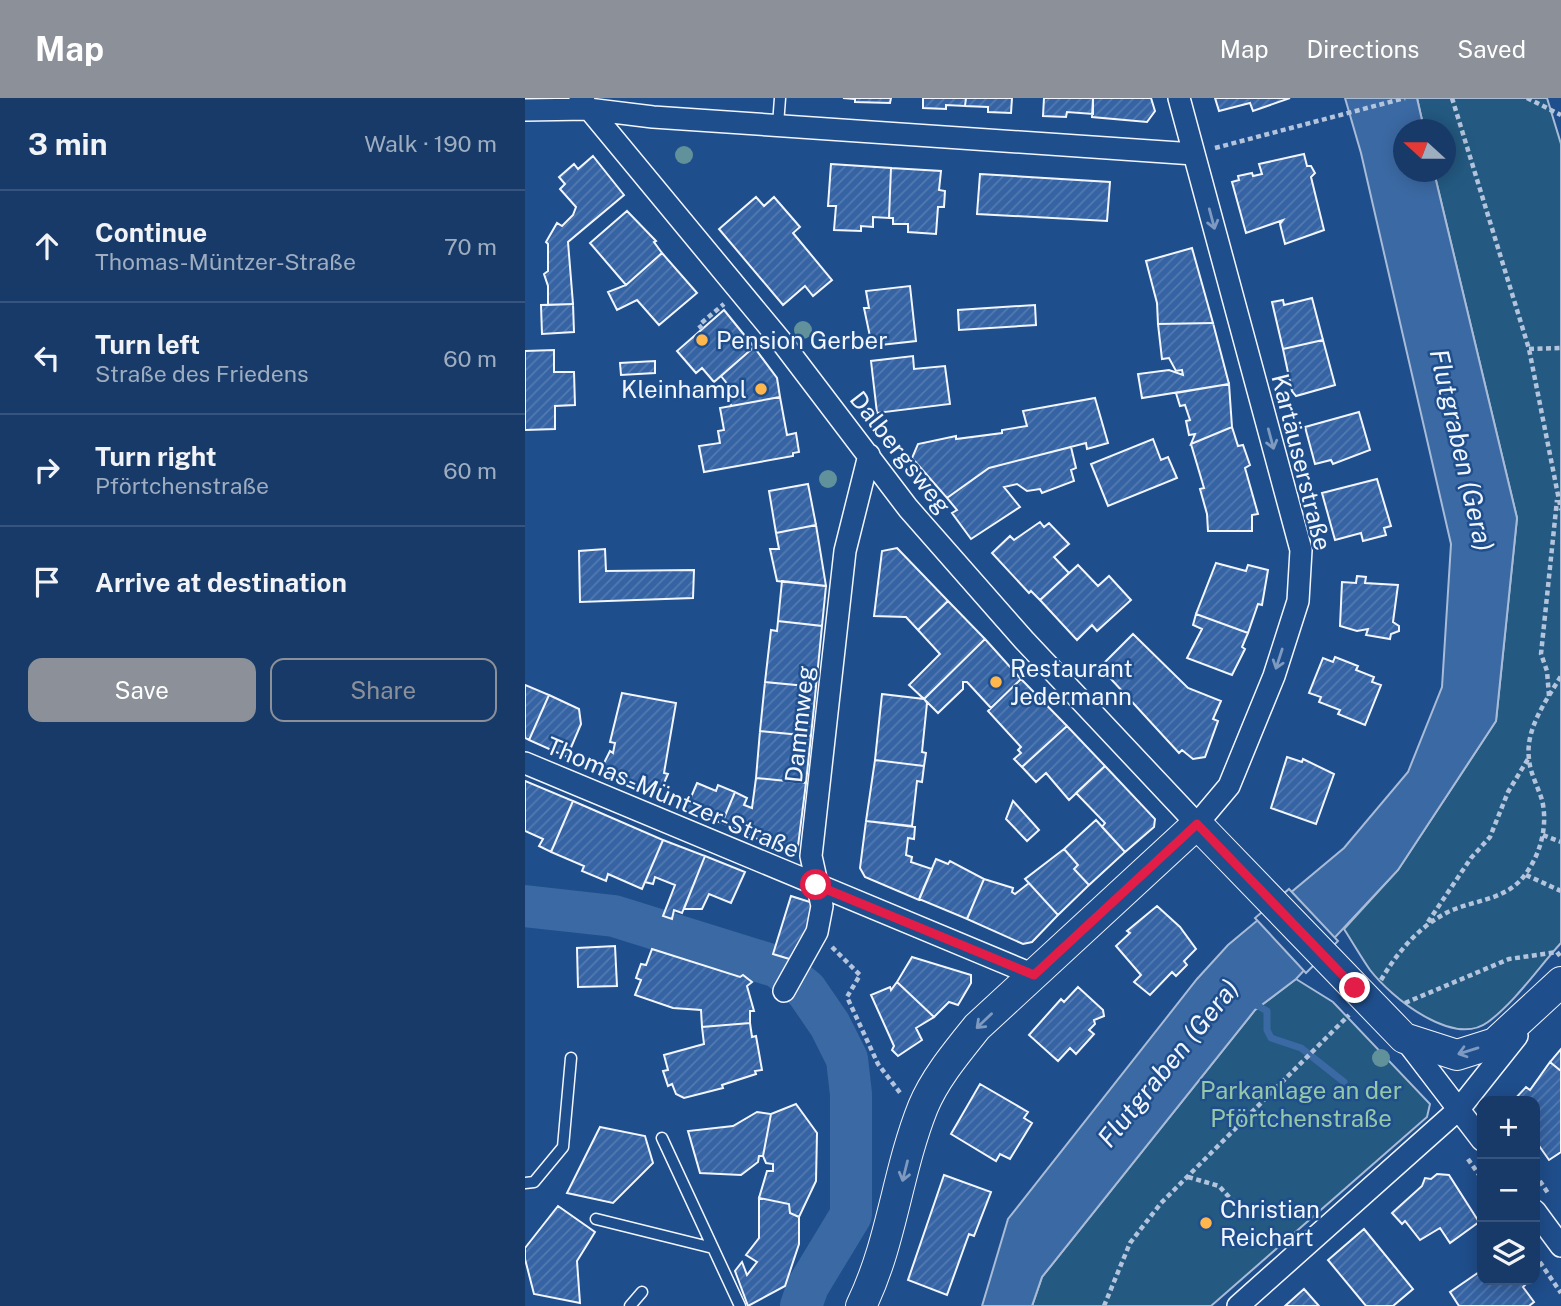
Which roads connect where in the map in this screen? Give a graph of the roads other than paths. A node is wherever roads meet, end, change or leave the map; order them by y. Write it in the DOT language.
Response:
graph roads {
  1 [pos="780,98"];
  2 [pos="1179,98"];
  3 [pos="584,103"];
  4 [pos="525,110"];
  5 [pos="778,125"];
  6 [pos="1194,154"];
  7 [pos="869,455"];
  8 [pos="525,763"];
  9 [pos="1197,824"];
  10 [pos="816,885"];
  11 [pos="1034,975"];
  12 [pos="1561,983"];
  13 [pos="784,991"];
  14 [pos="1404,1038"];
  15 [pos="572,1058"];
  16 [pos="1459,1109"];
  17 [pos="1477,1133"];
  18 [pos="662,1138"];
  19 [pos="525,1183"];
  20 [pos="1540,1218"];
  21 [pos="596,1219"];
  22 [pos="1561,1246"];
  23 [pos="713,1248"];
  24 [pos="642,1292"];
  25 [pos="630,1306"];
  26 [pos="740,1306"];
  27 [pos="861,1306"];
  28 [pos="1238,1306"];
  1 -- 5 [label="lane"];
  2 -- 6 [label="street, Kartäuserstraße"];
  3 -- 4 [label="street"];
  3 -- 5 [label="street"];
  3 -- 7 [label="street, Dalbergsweg"];
  5 -- 6 [label="street"];
  6 -- 9 [label="street, Kartäuserstraße, one-way"];
  7 -- 9 [label="street, Dalbergsweg"];
  7 -- 10 [label="street, Dammweg"];
  8 -- 10 [label="street, Thomas-Müntzer-Straße"];
  9 -- 11 [label="main road"];
  9 -- 14 [label="main road"];
  10 -- 11 [label="street, Thomas-Müntzer-Straße"];
  10 -- 13 [label="street, Dammweg"];
  11 -- 27 [label="main road, one-way"];
  12 -- 14 [label="main road, one-way"];
  12 -- 16 [label="street"];
  14 -- 16 [label="street"];
  15 -- 19 [label="lane"];
  16 -- 17 [label="street"];
  16 -- 28 [label="street"];
  18 -- 23 [label="lane"];
  20 -- 22 [label="street"];
  21 -- 23 [label="lane"];
  23 -- 26 [label="lane"];
  24 -- 25 [label="lane"];
}
